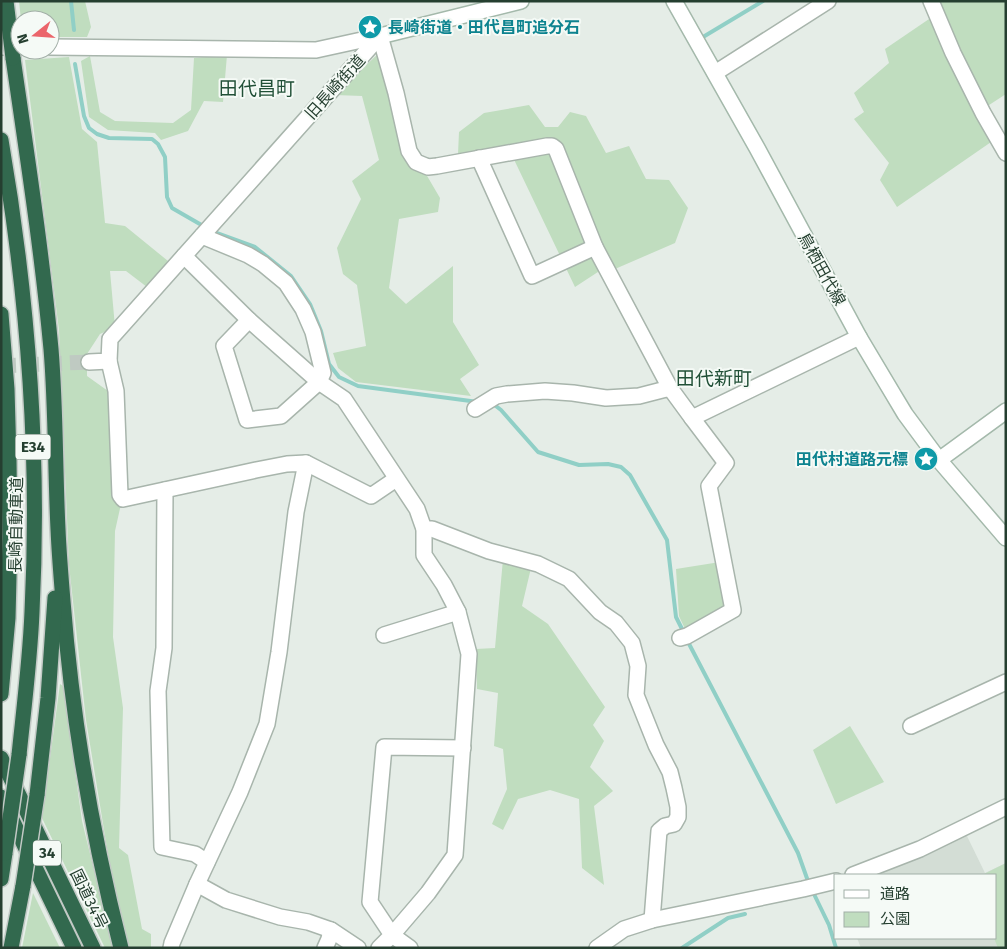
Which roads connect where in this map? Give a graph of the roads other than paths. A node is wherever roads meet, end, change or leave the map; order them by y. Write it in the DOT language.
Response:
graph roads {
  1 [pos="6,1"];
  2 [pos="521,1"];
  3 [pos="674,1"];
  4 [pos="828,1"];
  5 [pos="931,1"];
  6 [pos="1,26"];
  7 [pos="380,36"];
  8 [pos="10,43"];
  9 [pos="60,47"];
  10 [pos="10,50"];
  11 [pos="12,60"];
  12 [pos="715,73"];
  13 [pos="1,140"];
  14 [pos="1006,153"];
  15 [pos="479,158"];
  16 [pos="202,236"];
  17 [pos="595,247"];
  18 [pos="184,256"];
  19 [pos="1,314"];
  20 [pos="249,320"];
  21 [pos="859,337"];
  22 [pos="110,361"];
  23 [pos="89,362"];
  24 [pos="319,382"];
  25 [pos="670,388"];
  26 [pos="475,409"];
  27 [pos="1006,411"];
  28 [pos="692,418"];
  29 [pos="939,460"];
  30 [pos="306,463"];
  31 [pos="396,479"];
  32 [pos="165,490"];
  33 [pos="58,529"];
  34 [pos="424,529"];
  35 [pos="1006,538"];
  36 [pos="458,612"];
  37 [pos="384,635"];
  38 [pos="684,637"];
  39 [pos="1006,682"];
  40 [pos="1,694"];
  41 [pos="911,726"];
  42 [pos="463,748"];
  43 [pos="1,758"];
  44 [pos="1,797"];
  45 [pos="1006,807"];
  46 [pos="1,811"];
  47 [pos="208,862"];
  48 [pos="856,874"];
  49 [pos="39,875"];
  50 [pos="1,879"];
  51 [pos="834,882"];
  52 [pos="197,884"];
  53 [pos="652,920"];
  54 [pos="331,930"];
  55 [pos="392,935"];
  56 [pos="12,948"];
  57 [pos="74,948"];
  58 [pos="93,948"];
  59 [pos="121,948"];
  60 [pos="172,948"];
  61 [pos="325,948"];
  62 [pos="358,948"];
  63 [pos="379,948"];
  64 [pos="410,948"];
  65 [pos="597,948"];
  1 -- 8 [label="highway, bridge"];
  2 -- 7 [label="street"];
  3 -- 12 [label="street, 鳥栖田代線"];
  4 -- 12 [label="street"];
  5 -- 14 [label="street"];
  6 -- 10 [label="highway"];
  7 -- 9 [label="street"];
  7 -- 15 [label="street"];
  7 -- 16 [label="street, 旧長崎街道"];
  11 -- 33 [label="highway"];
  12 -- 21 [label="street, 鳥栖田代線"];
  13 -- 50 [label="highway, 長崎自動車道 / E34, bridge"];
  15 -- 17 [label="street"];
  15 -- 17 [label="street"];
  16 -- 18 [label="street"];
  16 -- 24 [label="street"];
  17 -- 25 [label="street"];
  18 -- 20 [label="street"];
  18 -- 22 [label="street"];
  19 -- 40 [label="highway, 長崎自動車道 / E34"];
  20 -- 24 [label="street"];
  20 -- 24 [label="street"];
  21 -- 28 [label="street"];
  21 -- 29 [label="street, 鳥栖田代線"];
  22 -- 23 [label="street"];
  22 -- 32 [label="street"];
  24 -- 31 [label="street"];
  25 -- 26 [label="street"];
  25 -- 28 [label="street"];
  27 -- 29 [label="street"];
  28 -- 38 [label="street"];
  29 -- 35 [label="street, 鳥栖田代線"];
  30 -- 31 [label="street"];
  30 -- 32 [label="street"];
  30 -- 47 [label="street"];
  31 -- 34 [label="street"];
  32 -- 47 [label="street"];
  33 -- 56 [label="highway, bridge"];
  33 -- 59 [label="highway"];
  34 -- 36 [label="street"];
  34 -- 53 [label="street"];
  36 -- 37 [label="street"];
  36 -- 42 [label="street"];
  39 -- 41 [label="street"];
  42 -- 55 [label="street"];
  42 -- 55 [label="street"];
  43 -- 58 [label="highway, 国道34号 / 34"];
  44 -- 49 [label="highway, 34"];
  45 -- 48 [label="street"];
  46 -- 49 [label="highway"];
  47 -- 52 [label="street"];
  49 -- 57 [label="highway, 34"];
  51 -- 53 [label="street"];
  52 -- 54 [label="street"];
  52 -- 60 [label="street"];
  53 -- 65 [label="street"];
  54 -- 61 [label="street"];
  54 -- 62 [label="street"];
  55 -- 63 [label="street"];
  55 -- 64 [label="street"];
}
